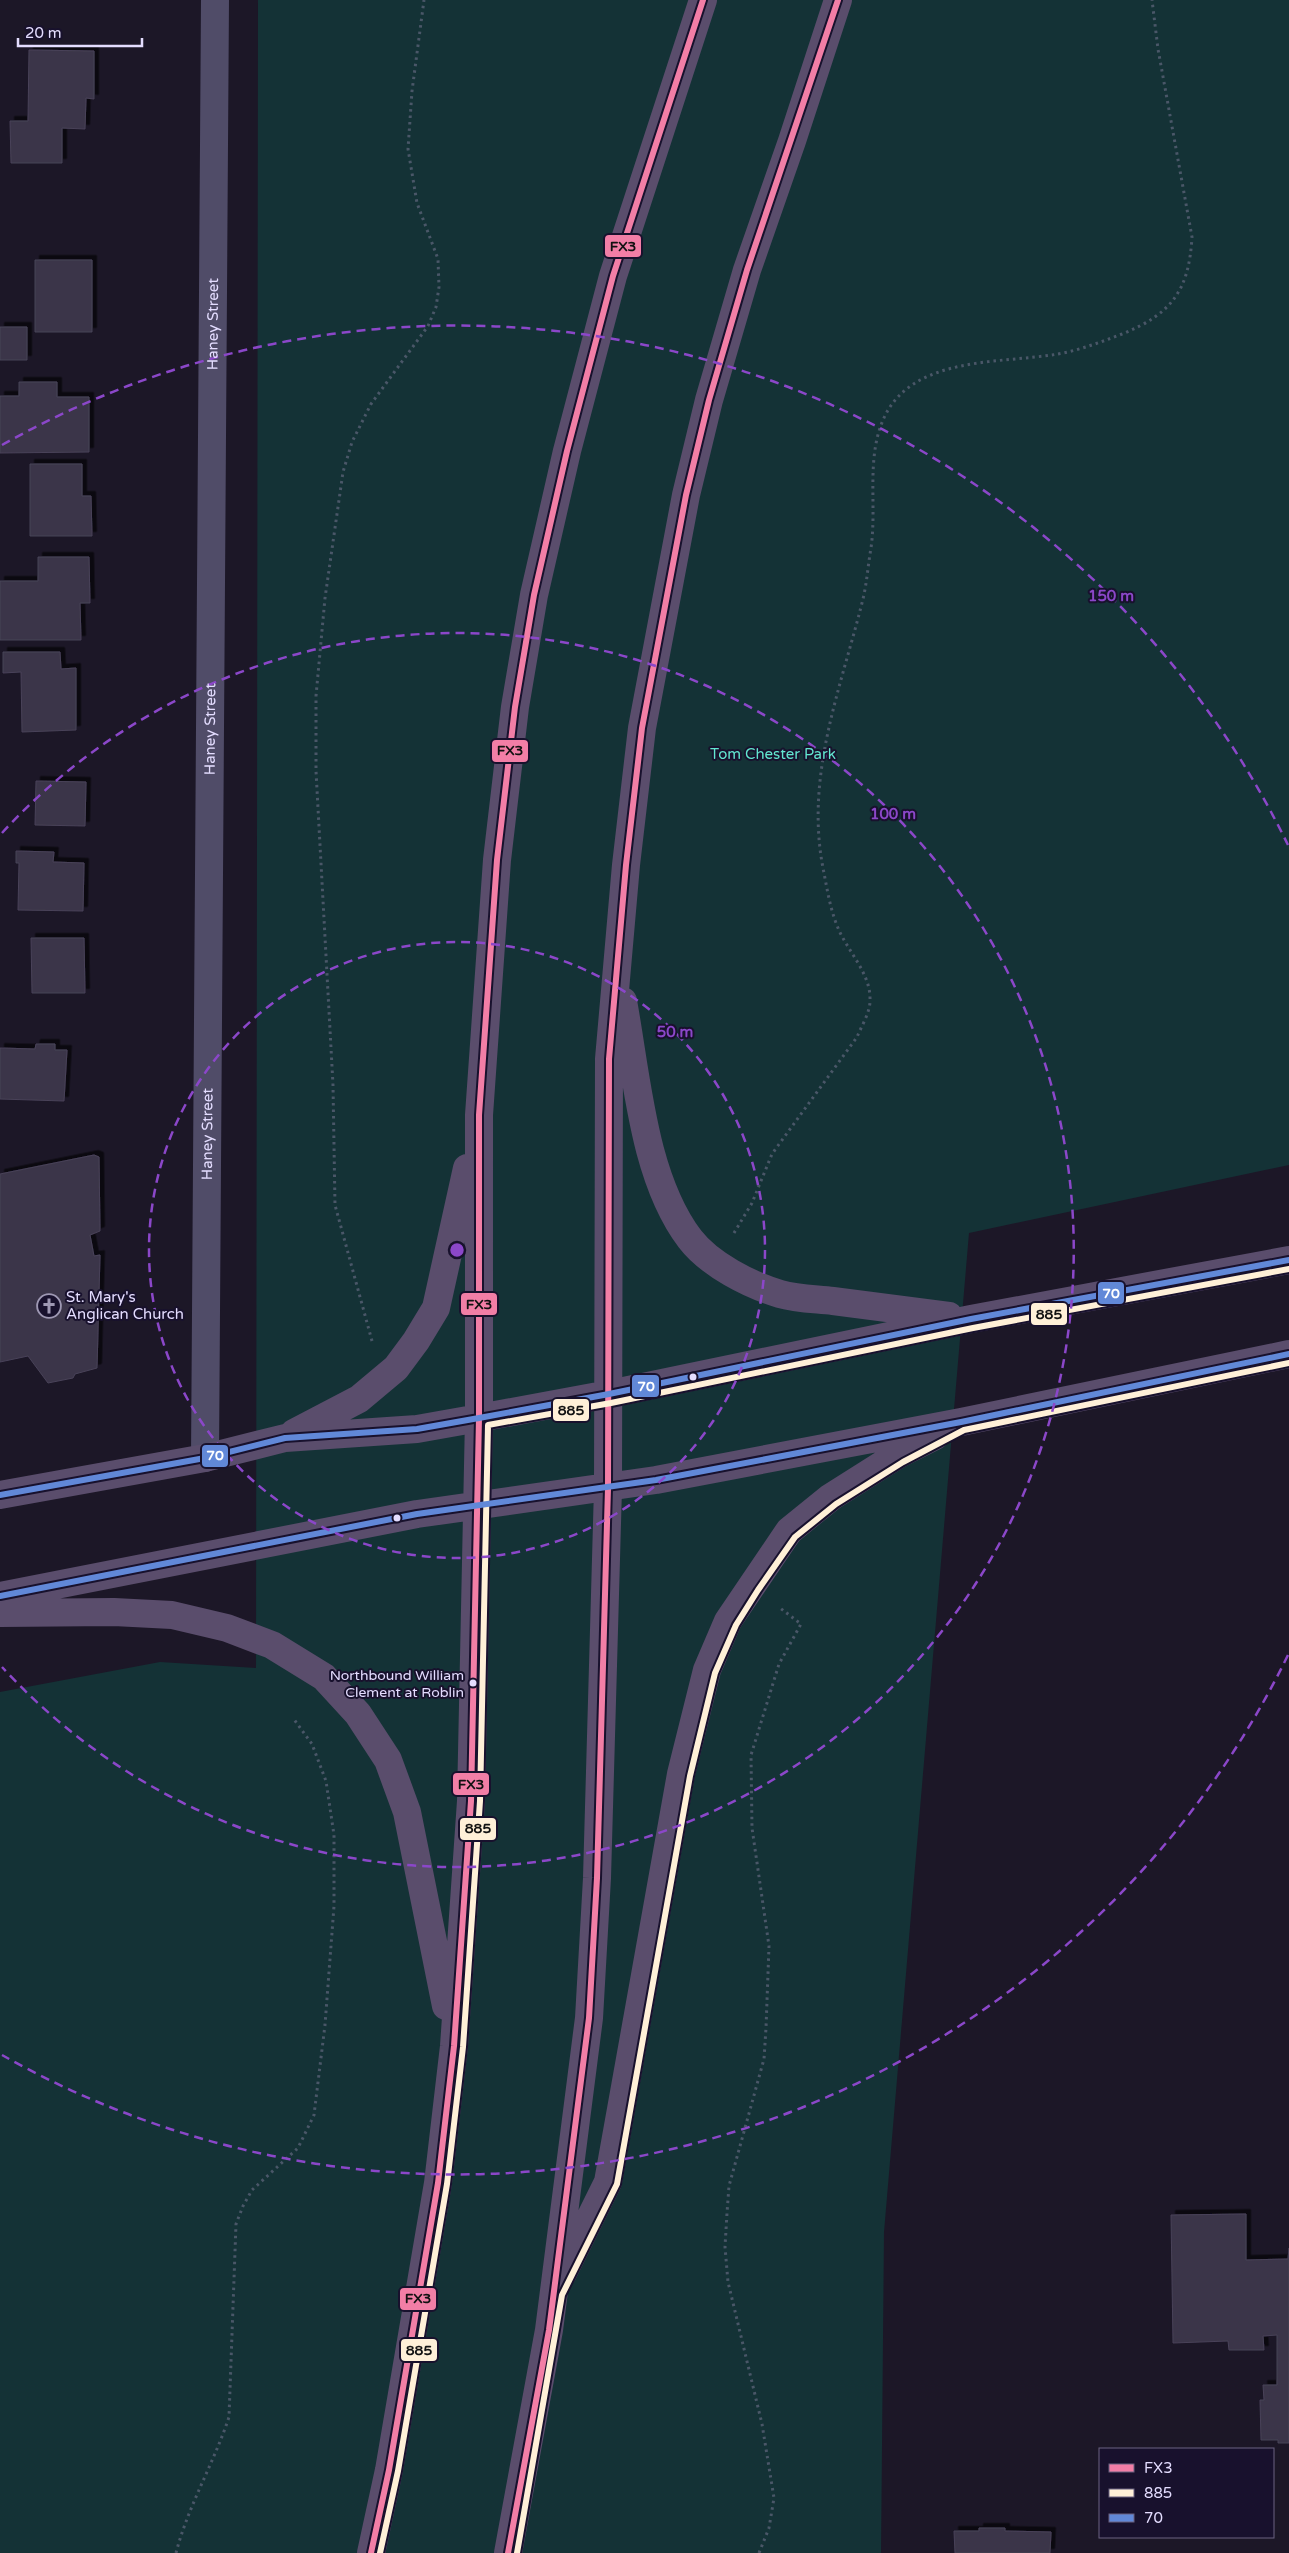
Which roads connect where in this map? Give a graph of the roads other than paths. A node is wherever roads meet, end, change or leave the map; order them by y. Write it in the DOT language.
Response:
graph roads {
  1 [pos="214,0"];
  2 [pos="703,0"];
  3 [pos="838,0"];
  4 [pos="617,966"];
  5 [pos="479,1116"];
  6 [pos="1289,1260"];
  7 [pos="971,1319"];
  8 [pos="1289,1354"];
  9 [pos="609,1394"];
  10 [pos="479,1418"];
  11 [pos="961,1422"];
  12 [pos="285,1438"];
  13 [pos="205,1458"];
  14 [pos="608,1488"];
  15 [pos="0,1495"];
  16 [pos="476,1507"];
  17 [pos="0,1596"];
  18 [pos="0,1613"];
  19 [pos="454,2046"];
  20 [pos="554,2292"];
  21 [pos="371,2553"];
  22 [pos="508,2553"];
  1 -- 13 [label="street, Haney Street"];
  2 -- 5 [label="main road"];
  3 -- 4 [label="main road"];
  4 -- 7 [label="main road"];
  4 -- 9 [label="main road"];
  5 -- 10 [label="main road"];
  5 -- 12 [label="main road"];
  6 -- 7 [label="main road"];
  7 -- 9 [label="main road"];
  8 -- 11 [label="main road"];
  9 -- 10 [label="main road"];
  9 -- 14 [label="main road"];
  10 -- 12 [label="main road"];
  10 -- 16 [label="main road"];
  11 -- 14 [label="main road"];
  11 -- 20 [label="main road"];
  12 -- 13 [label="main road"];
  13 -- 15 [label="main road"];
  14 -- 16 [label="main road"];
  14 -- 20 [label="main road"];
  16 -- 17 [label="main road"];
  16 -- 19 [label="main road"];
  18 -- 19 [label="main road"];
  19 -- 21 [label="main road"];
  20 -- 22 [label="main road"];
}
